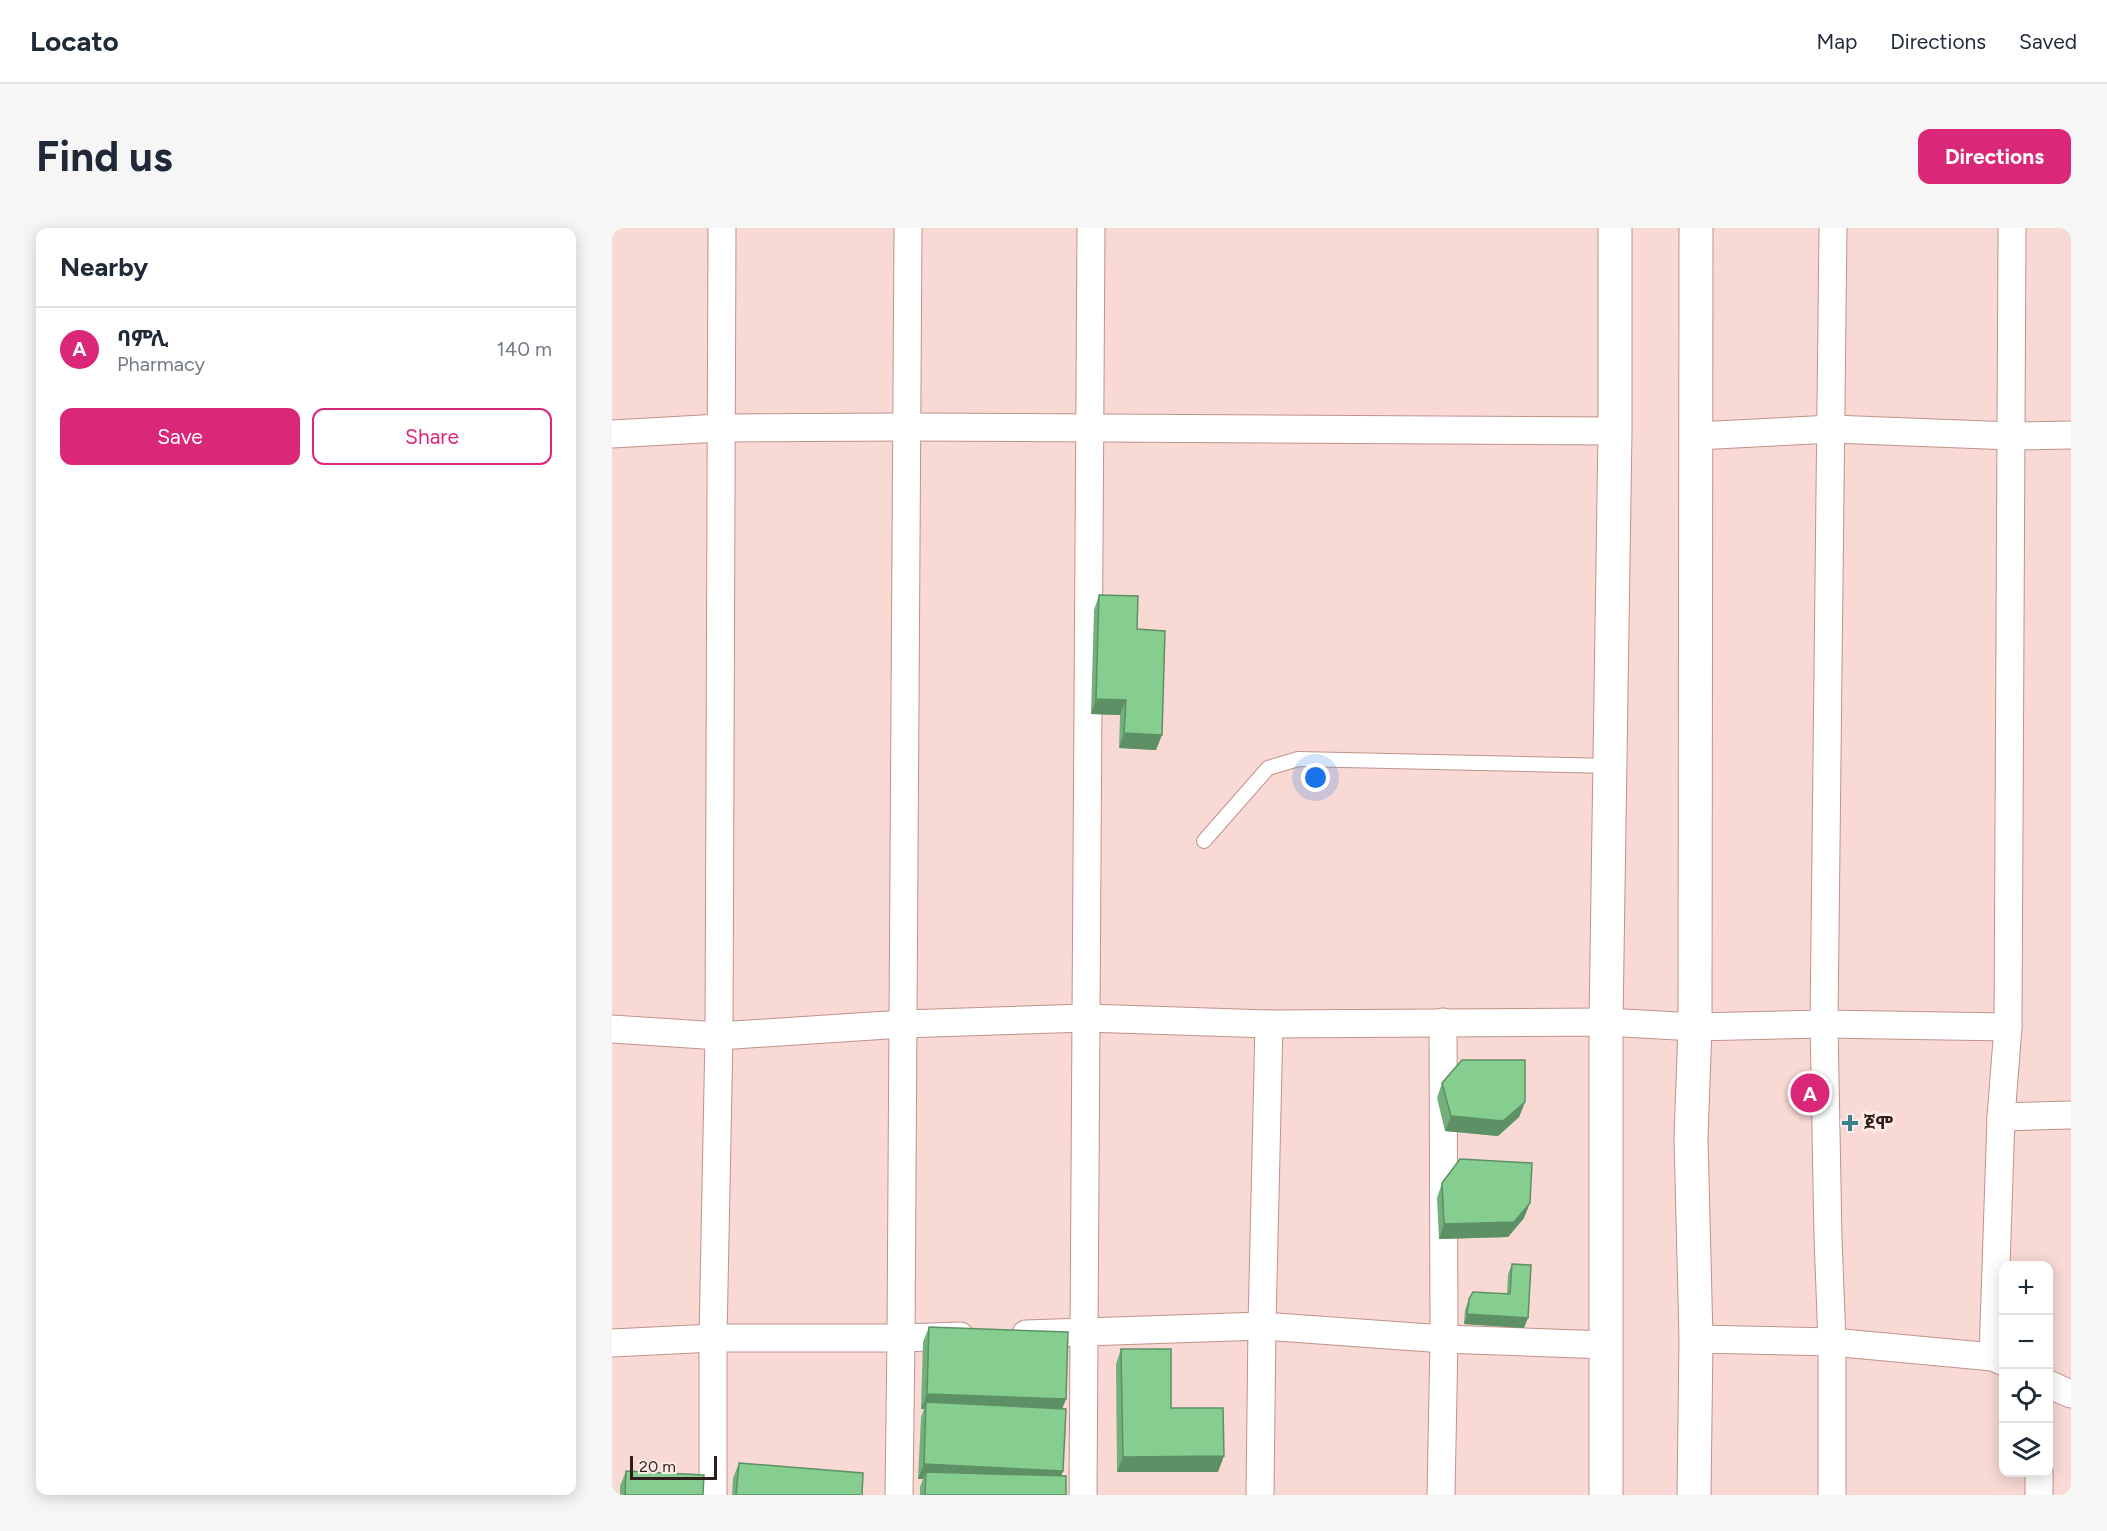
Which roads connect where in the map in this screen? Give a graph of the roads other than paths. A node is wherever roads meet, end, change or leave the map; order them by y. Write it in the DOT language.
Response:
graph roads {
  1 [pos="722,228"];
  2 [pos="908,228"];
  3 [pos="1091,228"];
  4 [pos="1615,228"];
  5 [pos="1696,228"];
  6 [pos="1833,228"];
  7 [pos="2012,228"];
  8 [pos="908,427"];
  9 [pos="720,428"];
  10 [pos="1088,429"];
  11 [pos="1832,429"];
  12 [pos="1615,431"];
  13 [pos="612,434"];
  14 [pos="2071,435"];
  15 [pos="1696,436"];
  16 [pos="2012,436"];
  17 [pos="1611,766"];
  18 [pos="1204,841"];
  19 [pos="1086,1018"];
  20 [pos="1443,1022"];
  21 [pos="1606,1022"];
  22 [pos="903,1024"];
  23 [pos="1269,1024"];
  24 [pos="1824,1024"];
  25 [pos="1695,1027"];
  26 [pos="2008,1027"];
  27 [pos="612,1029"];
  28 [pos="718,1036"];
  29 [pos="2071,1115"];
  30 [pos="2001,1117"];
  31 [pos="1262,1326"];
  32 [pos="1085,1331"];
  33 [pos="712,1338"];
  34 [pos="901,1338"];
  35 [pos="1444,1339"];
  36 [pos="1696,1339"];
  37 [pos="1832,1342"];
  38 [pos="612,1343"];
  39 [pos="1606,1345"];
  40 [pos="1998,1359"];
  41 [pos="2053,1386"];
  42 [pos="2071,1394"];
  43 [pos="2039,1477"];
  44 [pos="713,1495"];
  45 [pos="899,1495"];
  46 [pos="1083,1495"];
  47 [pos="1260,1495"];
  48 [pos="1441,1495"];
  49 [pos="1606,1495"];
  50 [pos="1694,1495"];
  51 [pos="1832,1495"];
  52 [pos="2039,1495"];
  1 -- 9 [label="street"];
  2 -- 8 [label="street"];
  3 -- 10 [label="street"];
  4 -- 12 [label="highway"];
  5 -- 15 [label="highway"];
  6 -- 11 [label="street"];
  7 -- 16 [label="street"];
  8 -- 9 [label="street"];
  8 -- 10 [label="street"];
  8 -- 22 [label="street"];
  9 -- 13 [label="street"];
  9 -- 28 [label="street"];
  10 -- 12 [label="street"];
  10 -- 19 [label="street"];
  11 -- 15 [label="street"];
  11 -- 16 [label="street"];
  11 -- 24 [label="street"];
  12 -- 17 [label="highway"];
  14 -- 16 [label="street"];
  15 -- 25 [label="highway"];
  16 -- 26 [label="street"];
  17 -- 18 [label="lane"];
  17 -- 21 [label="highway"];
  19 -- 22 [label="street"];
  19 -- 23 [label="street"];
  19 -- 32 [label="street"];
  20 -- 21 [label="street"];
  20 -- 23 [label="street"];
  20 -- 35 [label="street"];
  21 -- 25 [label="street"];
  21 -- 39 [label="highway"];
  22 -- 28 [label="street"];
  22 -- 34 [label="street"];
  23 -- 31 [label="street"];
  24 -- 25 [label="street"];
  24 -- 26 [label="street"];
  24 -- 37 [label="street"];
  25 -- 36 [label="highway"];
  26 -- 30 [label="street"];
  27 -- 28 [label="street"];
  28 -- 33 [label="street"];
  29 -- 30 [label="street"];
  30 -- 40 [label="street"];
  31 -- 32 [label="street"];
  31 -- 35 [label="street"];
  31 -- 47 [label="street"];
  32 -- 34 [label="street"];
  32 -- 46 [label="street"];
  33 -- 34 [label="street"];
  33 -- 38 [label="street"];
  33 -- 44 [label="street"];
  34 -- 45 [label="street"];
  35 -- 39 [label="street"];
  35 -- 48 [label="street"];
  36 -- 37 [label="street"];
  36 -- 50 [label="highway"];
  37 -- 40 [label="street"];
  37 -- 51 [label="street"];
  39 -- 49 [label="highway"];
  41 -- 42 [label="street"];
  43 -- 52 [label="street"];
}
